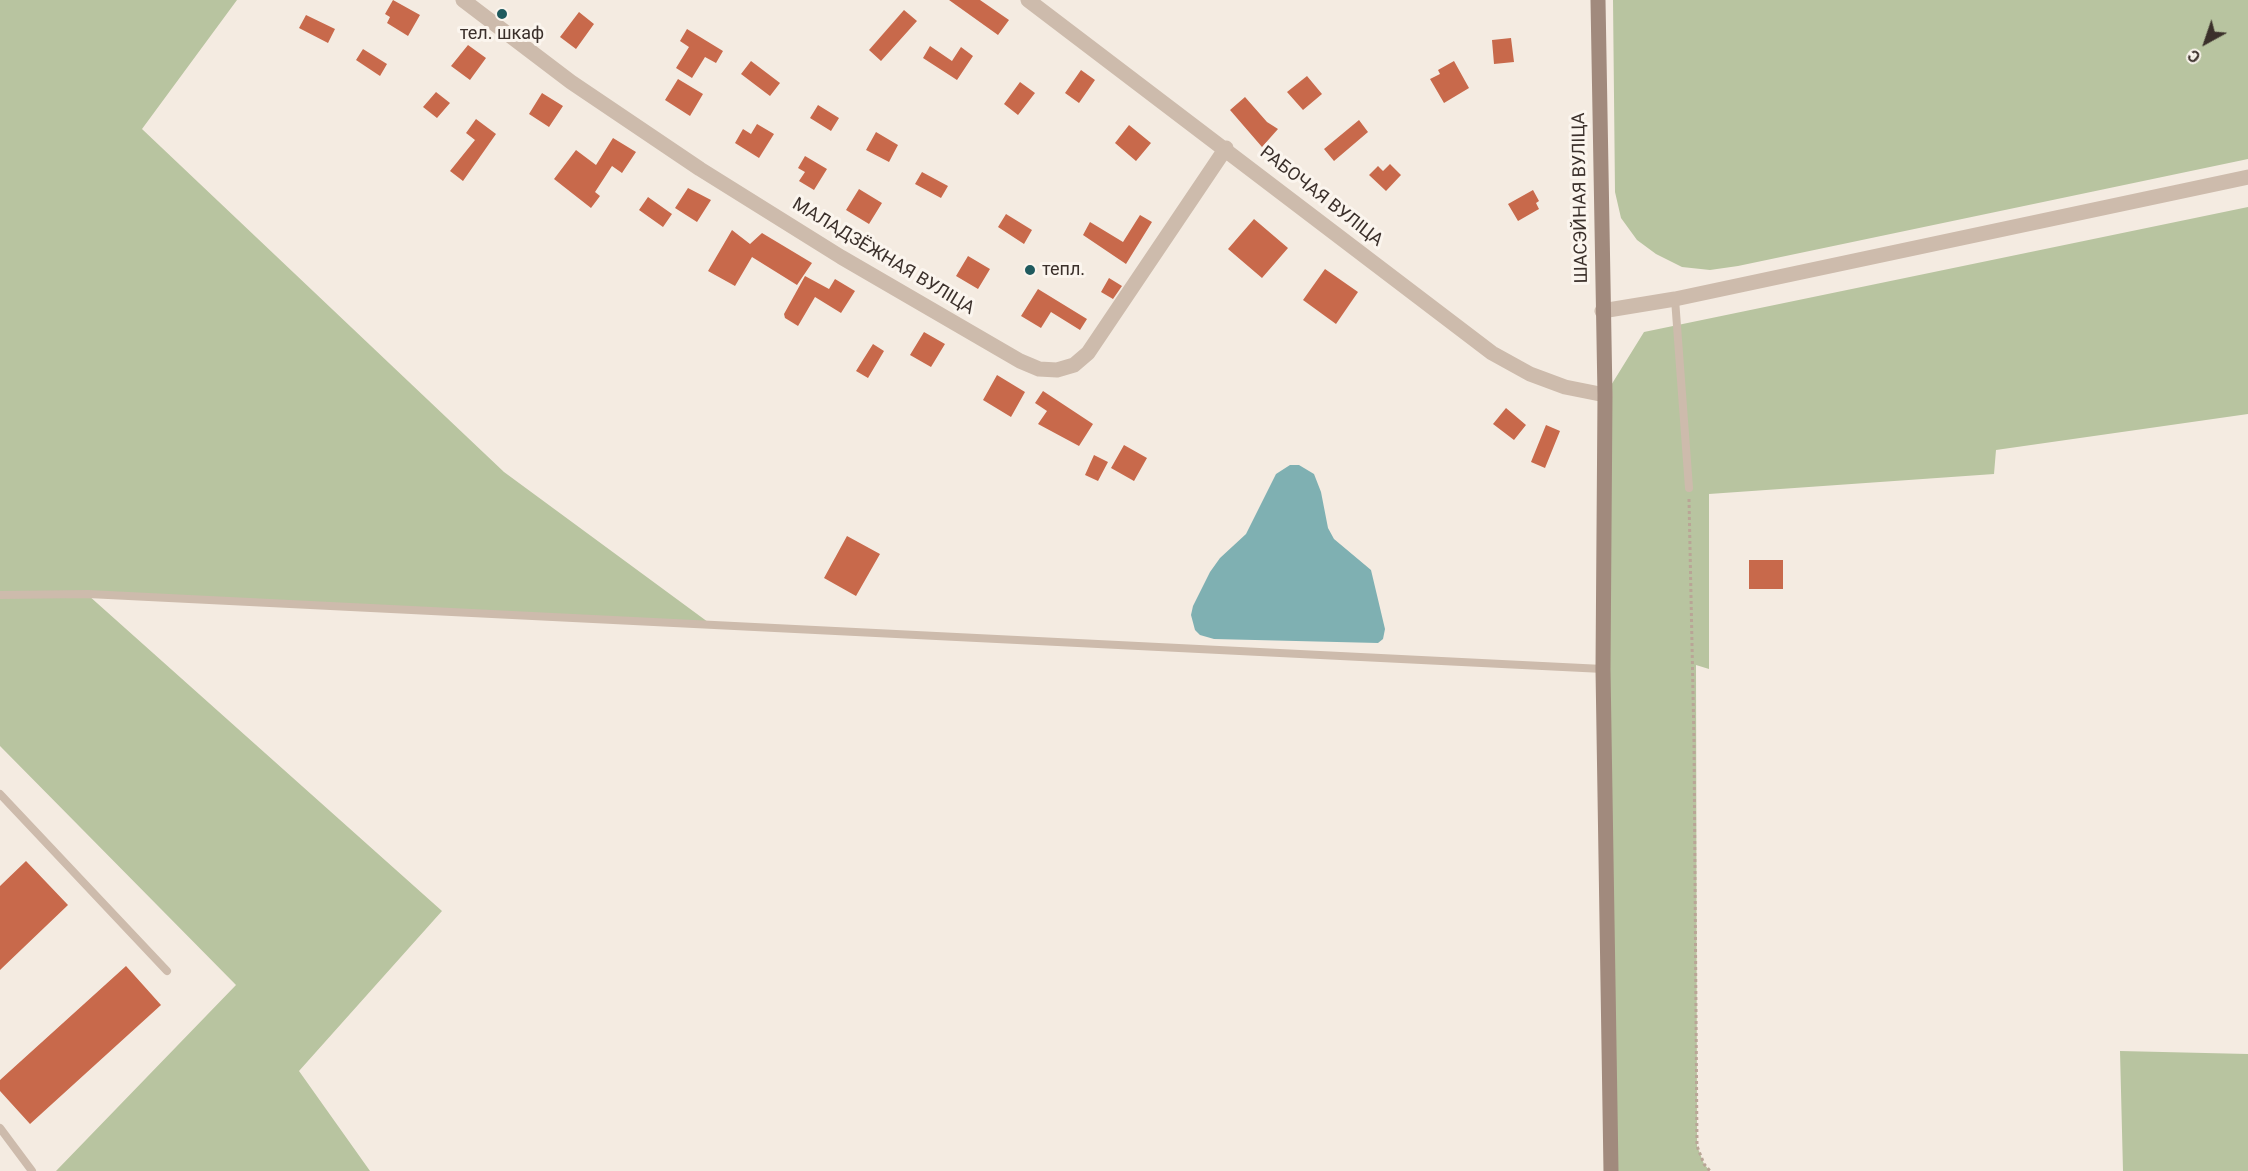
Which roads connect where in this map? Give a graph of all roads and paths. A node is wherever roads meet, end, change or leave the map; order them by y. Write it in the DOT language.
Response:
graph roads {
  1 [pos="463,0"];
  2 [pos="1028,0"];
  3 [pos="1598,0"];
  4 [pos="1226,148"];
  5 [pos="2248,177"];
  6 [pos="1675,299"];
  7 [pos="1602,311"];
  8 [pos="1605,395"];
  9 [pos="1689,488"];
  10 [pos="0,595"];
  11 [pos="1603,669"];
  12 [pos="0,794"];
  13 [pos="167,971"];
  14 [pos="0,1128"];
  15 [pos="32,1171"];
  16 [pos="1611,1171"];
  17 [pos="1710,1171"];
  1 -- 4 [label="street, МАЛАДЗЁЖНАЯ ВУЛІЦА"];
  2 -- 4 [label="street, РАБОЧАЯ ВУЛІЦА"];
  3 -- 7 [label="main road, ШАСЭЙНАЯ ВУЛІЦА"];
  4 -- 8 [label="street, РАБОЧАЯ ВУЛІЦА"];
  5 -- 6 [label="street"];
  6 -- 7 [label="street"];
  6 -- 9 [label="lane"];
  7 -- 8 [label="main road, ШАСЭЙНАЯ ВУЛІЦА"];
  8 -- 11 [label="main road, ШАСЭЙНАЯ ВУЛІЦА"];
  9 -- 17 [label="path"];
  10 -- 11 [label="lane"];
  11 -- 16 [label="main road, ШАСЭЙНАЯ ВУЛІЦА"];
  12 -- 13 [label="lane"];
  14 -- 15 [label="lane"];
}
